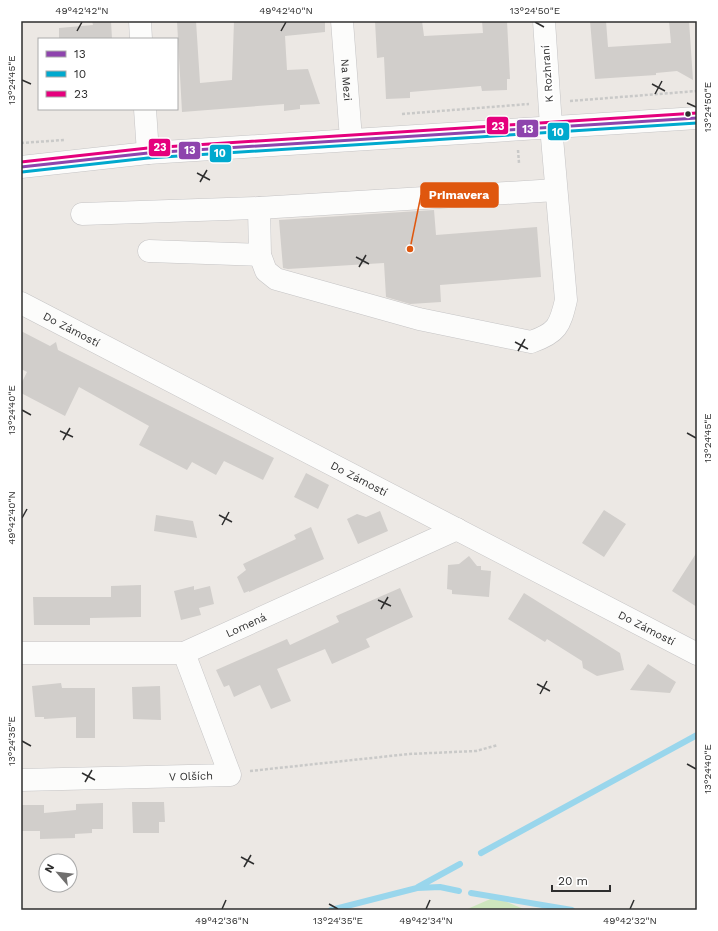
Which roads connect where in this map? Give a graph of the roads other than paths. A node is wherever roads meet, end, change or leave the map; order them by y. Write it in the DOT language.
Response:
graph roads {
  1 [pos="140,21"];
  2 [pos="342,21"];
  3 [pos="544,21"];
  4 [pos="141,38"];
  5 [pos="145,110"];
  6 [pos="697,118"];
  7 [pos="551,126"];
  8 [pos="351,139"];
  9 [pos="148,153"];
  10 [pos="21,167"];
  11 [pos="556,190"];
  12 [pos="259,208"];
  13 [pos="82,214"];
  14 [pos="149,251"];
  15 [pos="260,255"];
  16 [pos="21,304"];
  17 [pos="457,529"];
  18 [pos="21,653"];
  19 [pos="184,653"];
  20 [pos="697,654"];
  21 [pos="21,780"];
  1 -- 4 [label="street"];
  2 -- 8 [label="street, Na Mezi"];
  3 -- 7 [label="street, K Rozhraní"];
  5 -- 9 [label="street"];
  6 -- 7 [label="street"];
  7 -- 8 [label="street"];
  7 -- 11 [label="street, K Rozhraní"];
  8 -- 9 [label="street"];
  9 -- 10 [label="street"];
  11 -- 12 [label="street"];
  11 -- 15 [label="street, K Rozhraní"];
  12 -- 13 [label="street"];
  12 -- 15 [label="street"];
  14 -- 15 [label="street"];
  16 -- 17 [label="street, Do Zámostí"];
  17 -- 19 [label="street, Lomená"];
  17 -- 20 [label="street, Do Zámostí"];
  18 -- 19 [label="street, Lomená"];
  19 -- 21 [label="street, V Olších"];
}
